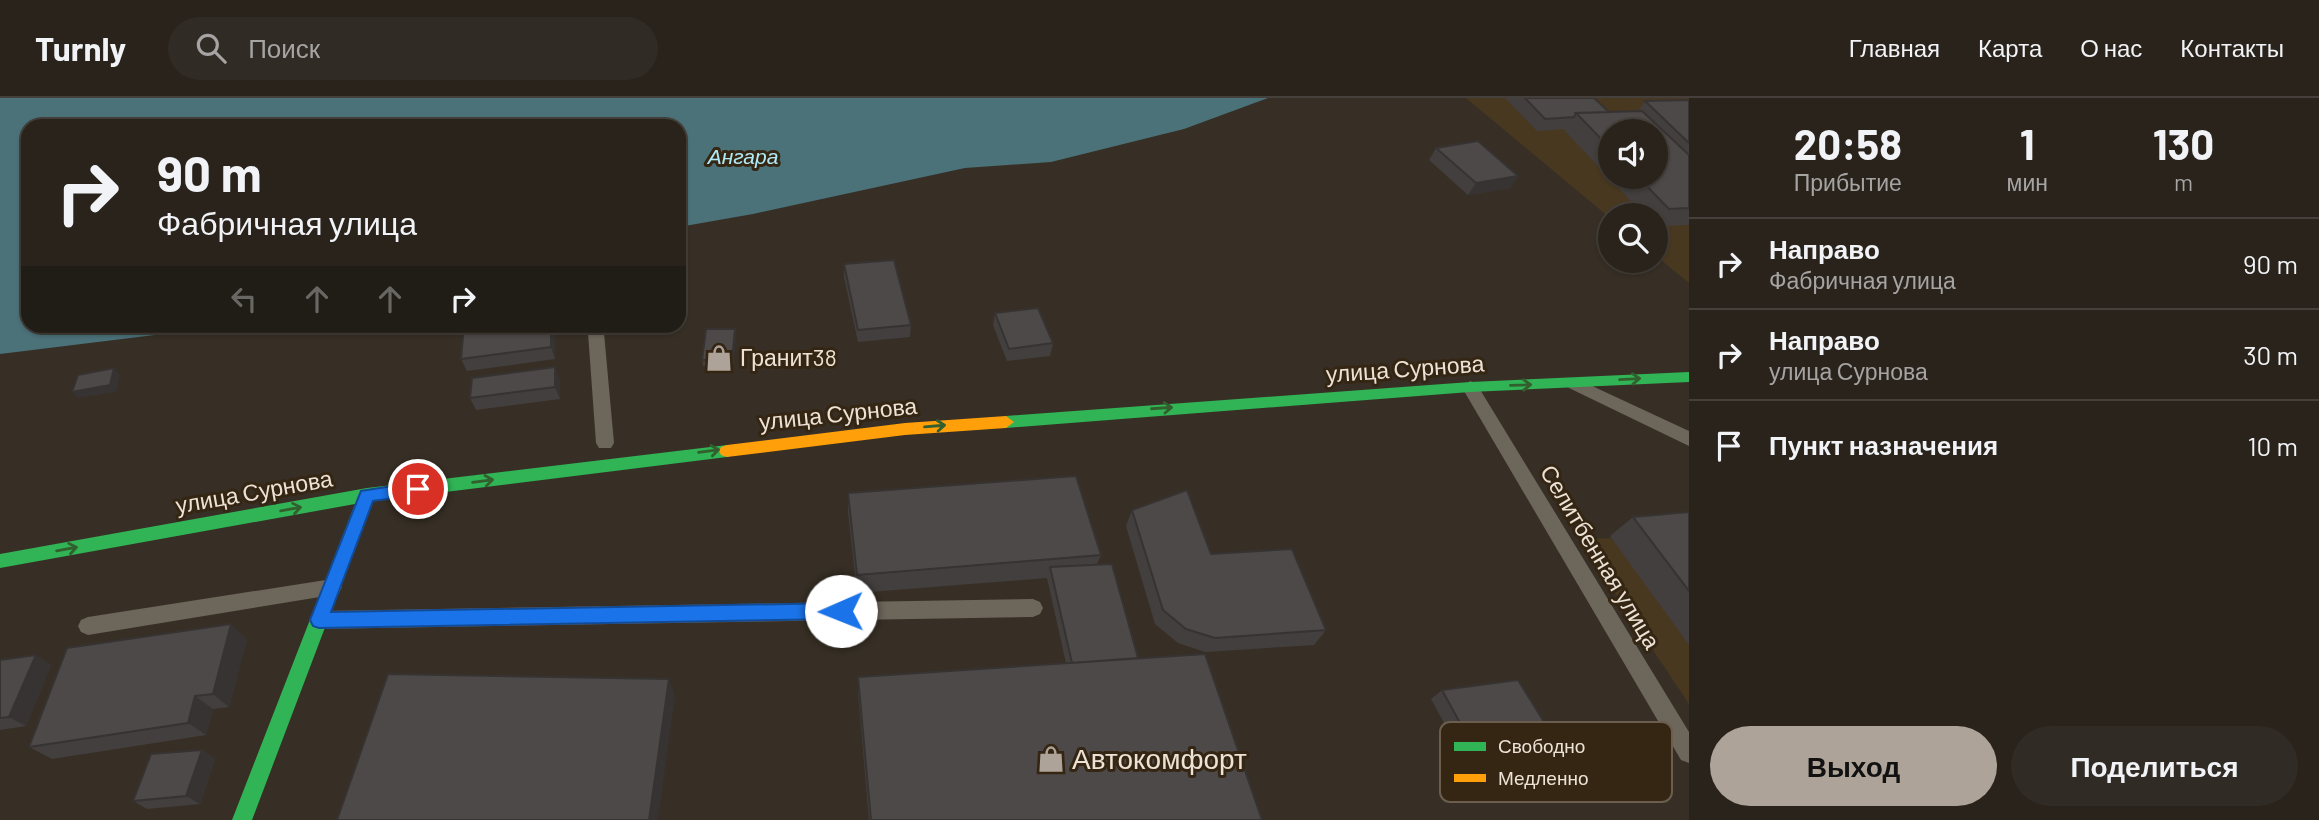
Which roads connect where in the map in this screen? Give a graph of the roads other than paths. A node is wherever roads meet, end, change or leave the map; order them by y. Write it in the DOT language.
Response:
graph roads {
  1 [pos="596,333"];
  2 [pos="1689,377"];
  3 [pos="1572,383"];
  4 [pos="1470,387"];
  5 [pos="1689,439"];
  6 [pos="604,443"];
  7 [pos="367,495"];
  8 [pos="0,561"];
  9 [pos="332,587"];
  10 [pos="1033,608"];
  11 [pos="319,620"];
  12 [pos="88,626"];
  13 [pos="1671,722"];
  14 [pos="1672,724"];
  15 [pos="1689,752"];
  16 [pos="242,820"];
  1 -- 6 [label="lane"];
  3 -- 2 [label="main road, улица Сурнова, one-way"];
  4 -- 3 [label="main road, улица Сурнова, one-way"];
  3 -- 5 [label="lane"];
  7 -- 4 [label="main road, улица Сурнова, one-way"];
  4 -- 13 [label="lane, Селитбенная улица"];
  8 -- 7 [label="main road, улица Сурнова, one-way"];
  7 -- 9 [label="main road"];
  9 -- 11 [label="main road"];
  9 -- 12 [label="lane"];
  10 -- 11 [label="lane"];
  11 -- 16 [label="main road"];
  14 -- 15 [label="lane, Селитбенная улица"];
}
